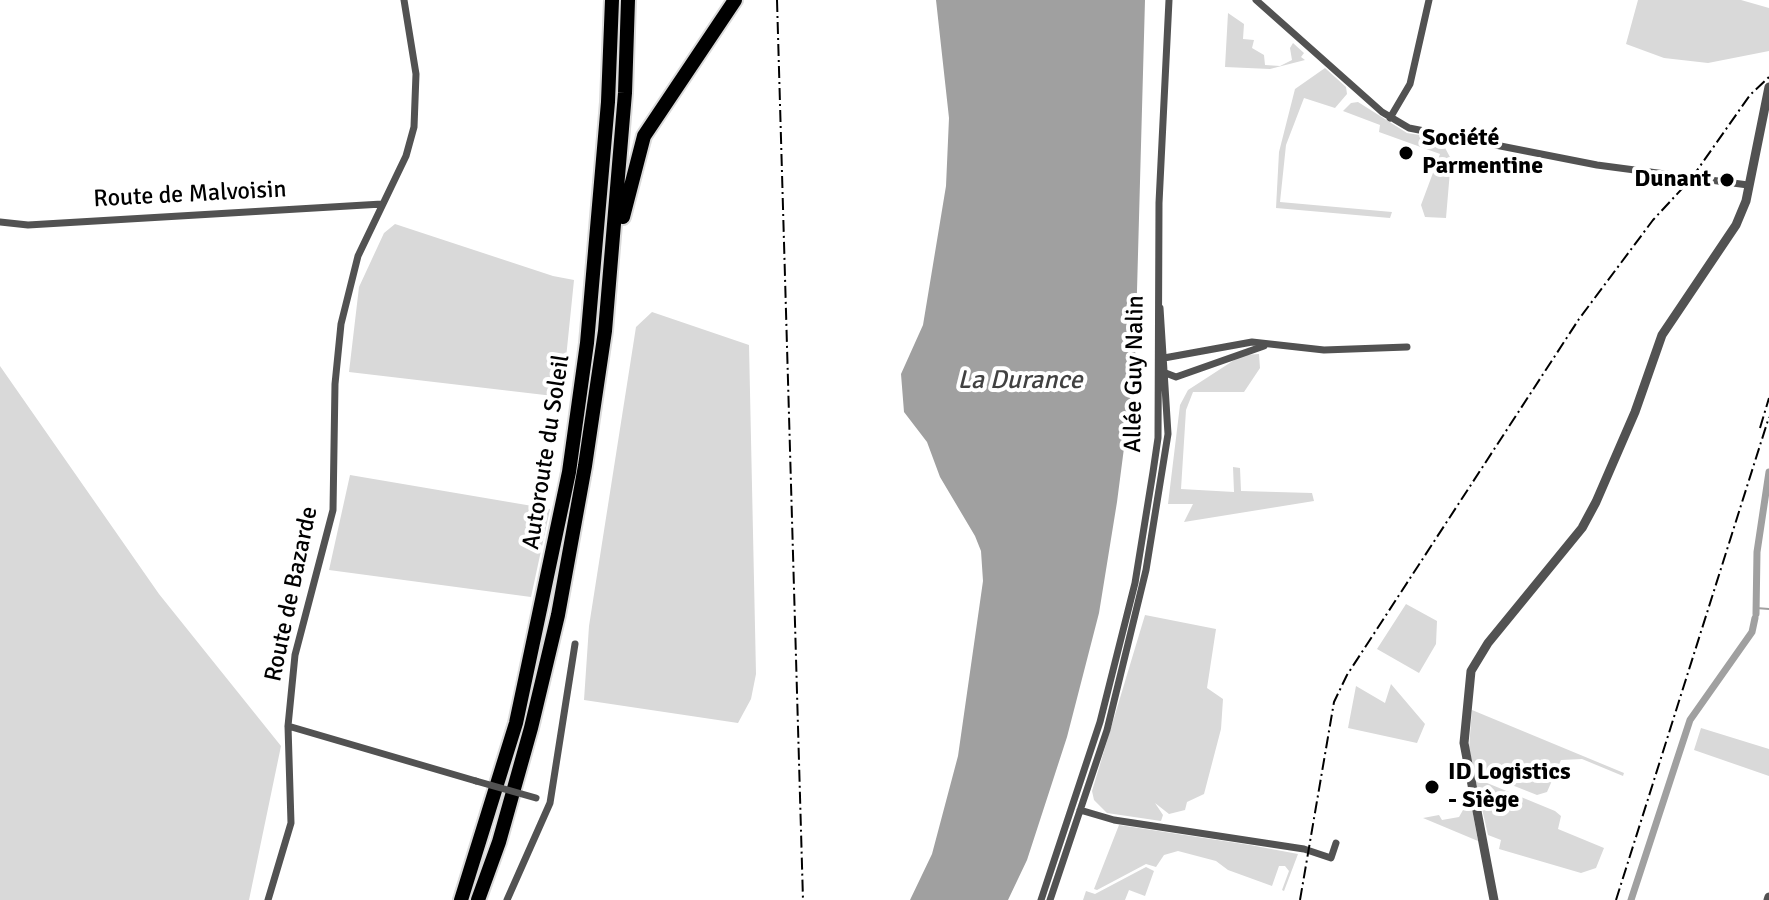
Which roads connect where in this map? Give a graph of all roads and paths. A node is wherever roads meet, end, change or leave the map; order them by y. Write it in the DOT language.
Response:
graph roads {
  1 [pos="404,0"];
  2 [pos="612,0"];
  3 [pos="628,0"];
  4 [pos="735,0"];
  5 [pos="1169,0"];
  6 [pos="1256,0"];
  7 [pos="1429,0"];
  8 [pos="1769,87"];
  9 [pos="1390,118"];
  10 [pos="1748,185"];
  11 [pos="382,204"];
  12 [pos="0,222"];
  13 [pos="1157,278"];
  14 [pos="605,331"];
  15 [pos="1164,343"];
  16 [pos="1266,346"];
  17 [pos="1407,347"];
  18 [pos="1175,355"];
  19 [pos="1161,362"];
  20 [pos="1166,374"];
  21 [pos="1176,377"];
  22 [pos="1167,392"];
  23 [pos="575,644"];
  24 [pos="288,726"];
  25 [pos="550,803"];
  26 [pos="1078,809"];
  27 [pos="1336,843"];
  28 [pos="268,900"];
  29 [pos="461,900"];
  30 [pos="478,900"];
  31 [pos="507,900"];
  32 [pos="1041,900"];
  33 [pos="1050,900"];
  34 [pos="1494,900"];
  1 -- 11 [label="street, Route de Bazarde"];
  2 -- 29 [label="highway, Autoroute du Soleil"];
  3 -- 14 [label="highway, Autoroute du Soleil"];
  4 -- 14 [label="highway"];
  5 -- 13 [label="street"];
  6 -- 9 [label="street"];
  7 -- 9 [label="street"];
  8 -- 10 [label="street"];
  9 -- 10 [label="street"];
  10 -- 34 [label="street"];
  11 -- 12 [label="street, Route de Malvoisin"];
  11 -- 24 [label="street, Route de Bazarde"];
  13 -- 15 [label="street, Allée Guy Nalin"];
  13 -- 19 [label="street, Allée Guy Nalin"];
  14 -- 30 [label="highway, Autoroute du Soleil"];
  15 -- 18 [label="street"];
  15 -- 19 [label="street, Allée Guy Nalin"];
  16 -- 17 [label="street"];
  16 -- 18 [label="street"];
  16 -- 21 [label="street"];
  18 -- 19 [label="street"];
  19 -- 20 [label="street"];
  19 -- 20 [label="street, Allée Guy Nalin"];
  19 -- 26 [label="street, Allée Guy Nalin"];
  20 -- 21 [label="street"];
  20 -- 22 [label="street, Allée Guy Nalin"];
  21 -- 22 [label="street"];
  22 -- 26 [label="street, Allée Guy Nalin"];
  23 -- 25 [label="street"];
  24 -- 25 [label="street, bridge"];
  24 -- 28 [label="street, Route de Bazarde"];
  25 -- 31 [label="street"];
  26 -- 27 [label="street"];
  26 -- 32 [label="street, Allée Guy Nalin"];
  26 -- 33 [label="street, Allée Guy Nalin"];
}
